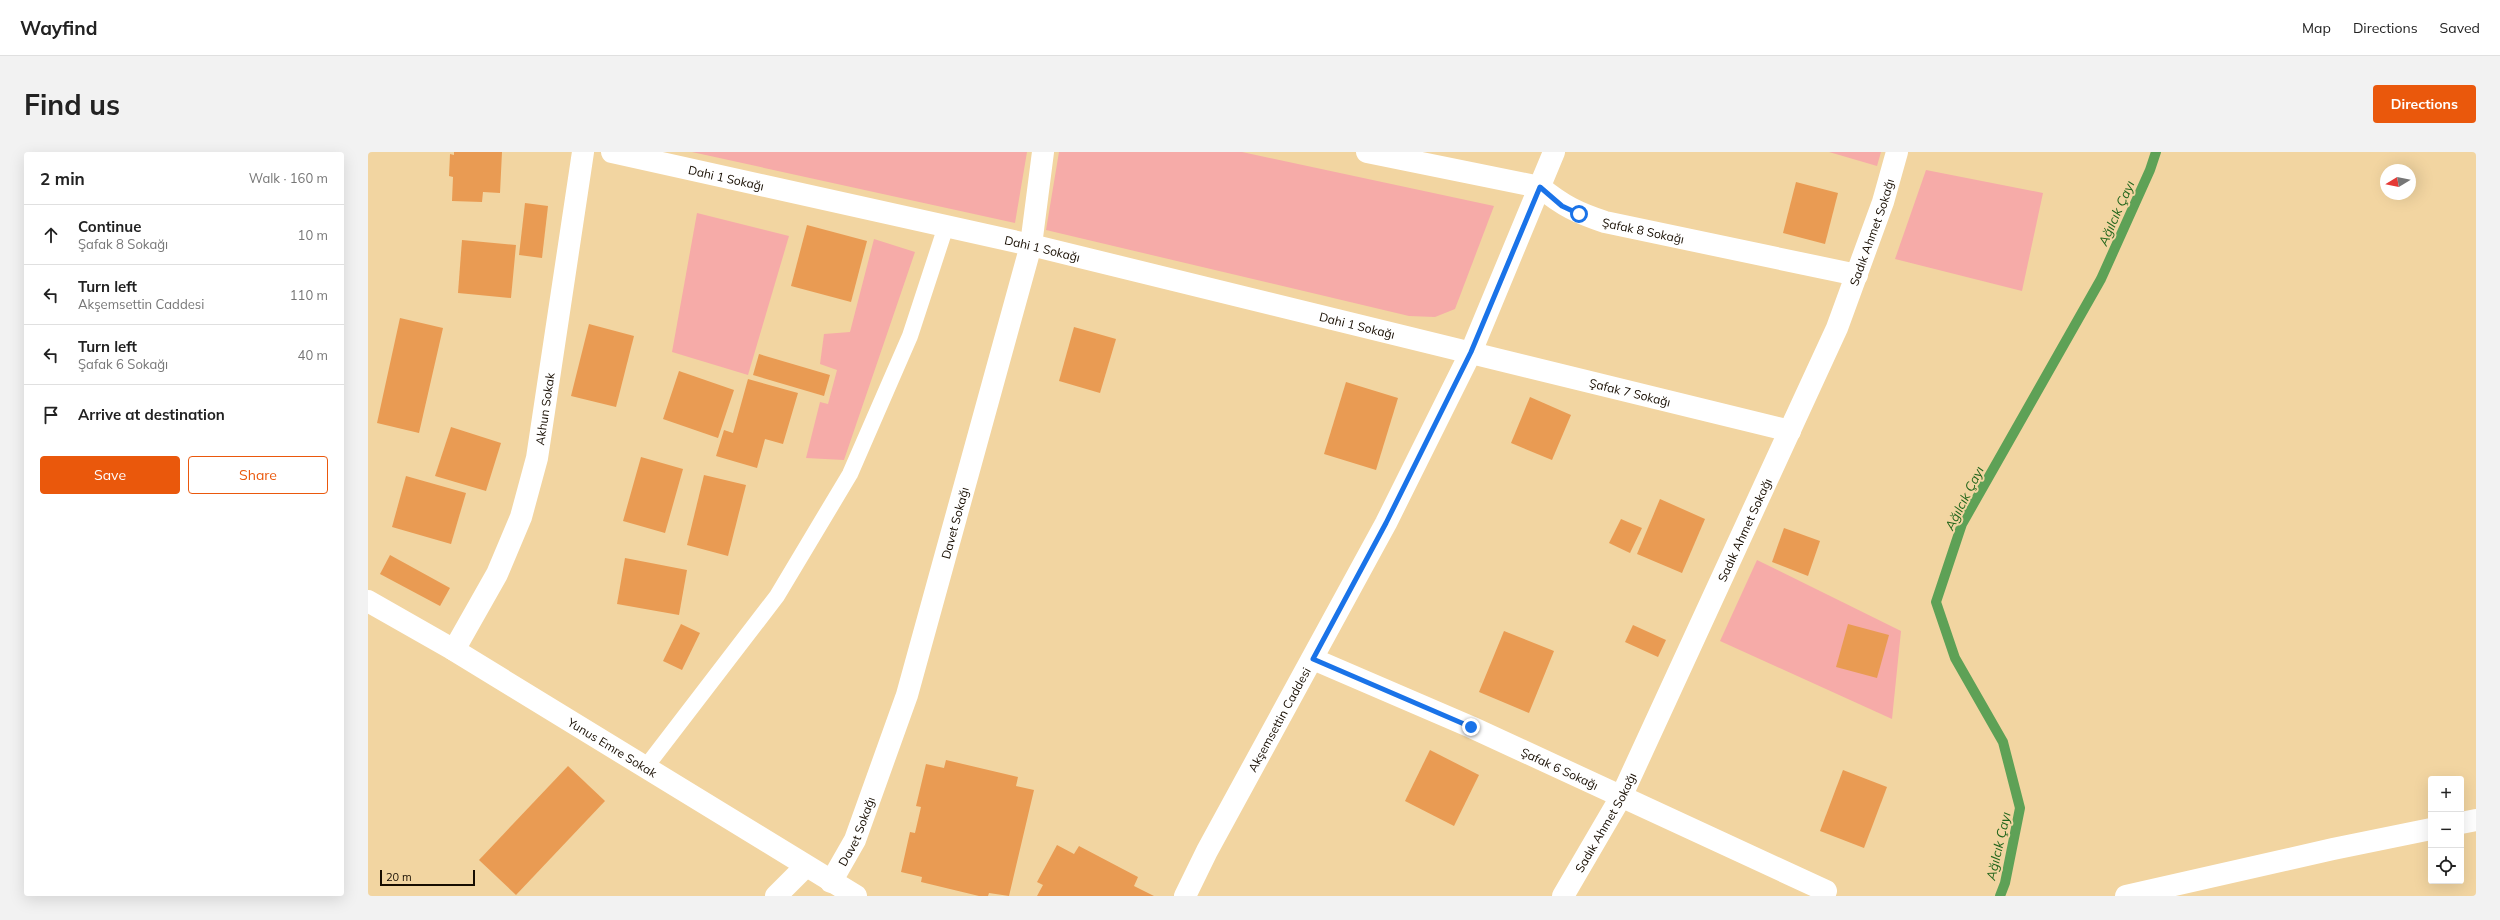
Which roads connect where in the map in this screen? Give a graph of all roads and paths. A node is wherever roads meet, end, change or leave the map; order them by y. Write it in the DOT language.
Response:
graph roads {
  1 [pos="583,152"];
  2 [pos="612,152"];
  3 [pos="1043,152"];
  4 [pos="1366,152"];
  5 [pos="1554,152"];
  6 [pos="1897,152"];
  7 [pos="1540,187"];
  8 [pos="946,226"];
  9 [pos="1031,245"];
  10 [pos="1857,275"];
  11 [pos="1471,352"];
  12 [pos="1790,431"];
  13 [pos="368,601"];
  14 [pos="454,650"];
  15 [pos="1313,659"];
  16 [pos="646,768"];
  17 [pos="1622,795"];
  18 [pos="2476,820"];
  19 [pos="2464,822"];
  20 [pos="2428,830"];
  21 [pos="805,867"];
  22 [pos="831,882"];
  23 [pos="1826,891"];
  24 [pos="776,896"];
  25 [pos="856,896"];
  26 [pos="1185,896"];
  27 [pos="1563,896"];
  28 [pos="2126,896"];
  1 -- 14 [label="street, Akhun Sokak"];
  2 -- 8 [label="street, Dahi 1 Sokağı"];
  3 -- 9 [label="street, Davet Sokağı"];
  4 -- 7 [label="street, Şafak 8 Sokağı"];
  5 -- 7 [label="street, Akşemsettin Caddesi"];
  6 -- 10 [label="street, Sadık Ahmet Sokağı"];
  7 -- 10 [label="street, Şafak 8 Sokağı"];
  7 -- 11 [label="street, Akşemsettin Caddesi"];
  8 -- 9 [label="street, Dahi 1 Sokağı"];
  8 -- 16 [label="lane"];
  9 -- 11 [label="street, Dahi 1 Sokağı"];
  9 -- 22 [label="street, Davet Sokağı"];
  10 -- 12 [label="street, Sadık Ahmet Sokağı"];
  11 -- 12 [label="street, Şafak 7 Sokağı"];
  11 -- 15 [label="street, Akşemsettin Caddesi"];
  12 -- 17 [label="street, Sadık Ahmet Sokağı"];
  13 -- 14 [label="street, Yunus Emre Sokak"];
  14 -- 16 [label="street, Yunus Emre Sokak"];
  15 -- 17 [label="street, Şafak 6 Sokağı"];
  15 -- 26 [label="street, Akşemsettin Caddesi"];
  16 -- 21 [label="street, Yunus Emre Sokak"];
  17 -- 23 [label="street, Şafak 6 Sokağı"];
  17 -- 27 [label="street, Sadık Ahmet Sokağı"];
  18 -- 19 [label="street"];
  20 -- 28 [label="street"];
  21 -- 22 [label="street, Yunus Emre Sokak"];
  21 -- 24 [label="street"];
  22 -- 25 [label="street, Yunus Emre Sokak"];
}
